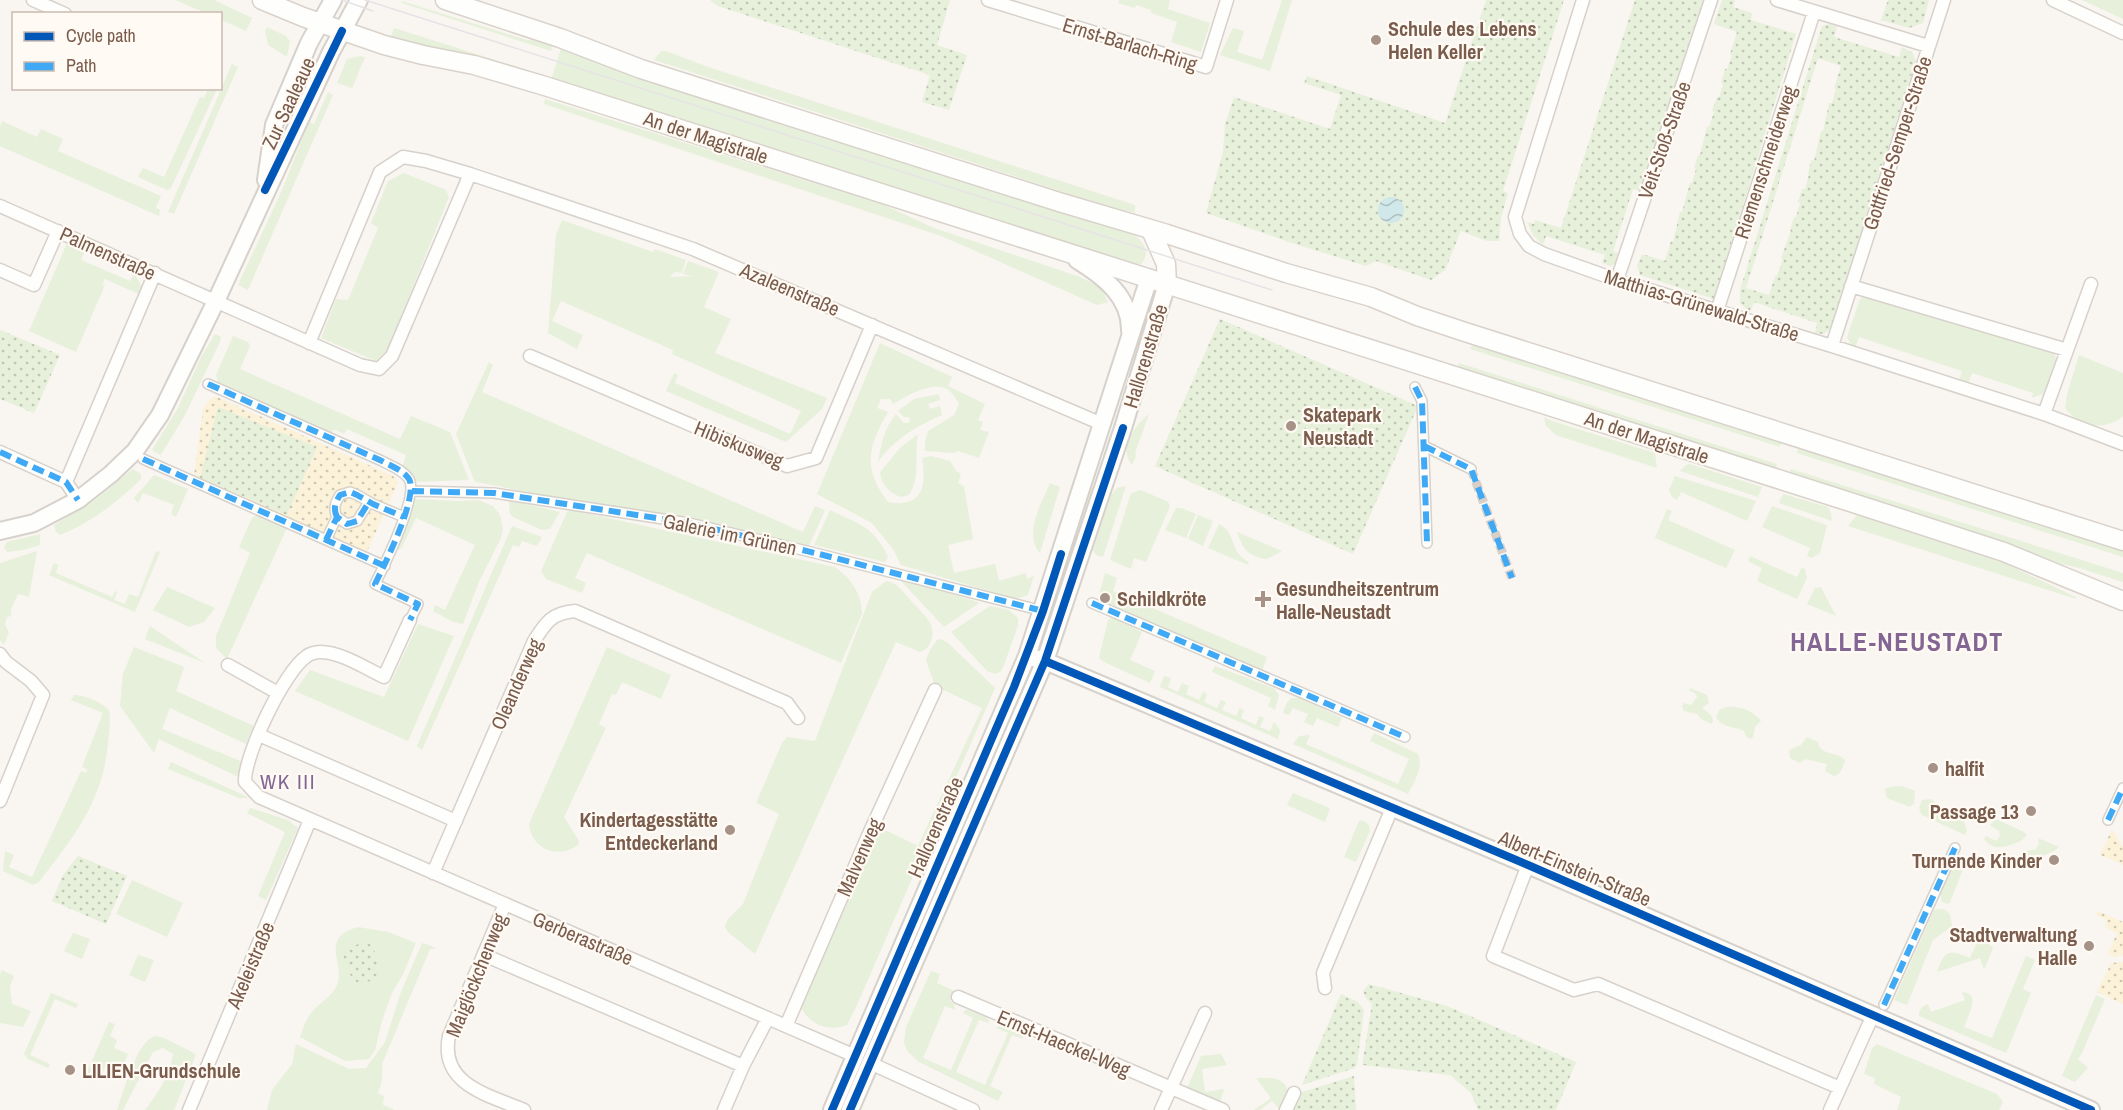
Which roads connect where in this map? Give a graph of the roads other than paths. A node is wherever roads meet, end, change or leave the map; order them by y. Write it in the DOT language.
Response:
graph roads {
  1 [pos="33,0"];
  2 [pos="262,0"];
  3 [pos="333,0"];
  4 [pos="359,0"];
  5 [pos="445,0"];
  6 [pos="988,0"];
  7 [pos="1227,0"];
  8 [pos="1583,0"];
  9 [pos="1711,0"];
  10 [pos="1777,0"];
  11 [pos="1944,0"];
  12 [pos="2053,0"];
  13 [pos="60,12"];
  14 [pos="1814,12"];
  15 [pos="319,23"];
  16 [pos="342,31"];
  17 [pos="2123,33"];
  18 [pos="1928,46"];
  19 [pos="470,174"];
  20 [pos="265,190"];
  21 [pos="0,206"];
  22 [pos="1151,230"];
  23 [pos="58,231"];
  24 [pos="1188,242"];
  25 [pos="1062,251"];
  26 [pos="1165,259"];
  27 [pos="0,270"];
  28 [pos="155,273"];
  29 [pos="1149,278"];
  30 [pos="1617,280"];
  31 [pos="1167,284"];
  32 [pos="2091,284"];
  33 [pos="1851,286"];
  34 [pos="216,302"];
  35 [pos="1717,311"];
  36 [pos="872,325"];
  37 [pos="1129,341"];
  38 [pos="309,343"];
  39 [pos="1832,346"];
  40 [pos="2067,350"];
  41 [pos="530,356"];
  42 [pos="208,384"];
  43 [pos="1414,387"];
  44 [pos="2044,414"];
  45 [pos="1102,424"];
  46 [pos="2122,442"];
  47 [pos="1424,446"];
  48 [pos="0,452"];
  49 [pos="143,459"];
  50 [pos="1471,469"];
  51 [pos="66,482"];
  52 [pos="412,491"];
  53 [pos="78,500"];
  54 [pos="369,502"];
  55 [pos="337,517"];
  56 [pos="404,517"];
  57 [pos="0,531"];
  58 [pos="326,540"];
  59 [pos="2123,541"];
  60 [pos="1427,543"];
  61 [pos="385,566"];
  62 [pos="2123,601"];
  63 [pos="1092,603"];
  64 [pos="1043,611"];
  65 [pos="410,620"];
  66 [pos="0,654"];
  67 [pos="1027,656"];
  68 [pos="1045,660"];
  69 [pos="228,665"];
  70 [pos="935,690"];
  71 [pos="278,693"];
  72 [pos="798,718"];
  73 [pos="259,735"];
  74 [pos="1405,737"];
  75 [pos="2123,788"];
  76 [pos="0,801"];
  77 [pos="1392,808"];
  78 [pos="310,820"];
  79 [pos="2108,820"];
  80 [pos="456,821"];
  81 [pos="1955,848"];
  82 [pos="1528,865"];
  83 [pos="433,873"];
  84 [pos="505,904"];
  85 [pos="484,955"];
  86 [pos="1325,988"];
  87 [pos="958,997"];
  88 [pos="1878,1010"];
  89 [pos="1205,1013"];
  90 [pos="768,1018"];
  91 [pos="786,1026"];
  92 [pos="863,1060"];
  93 [pos="743,1066"];
  94 [pos="1171,1088"];
  95 [pos="1840,1088"];
  96 [pos="1294,1093"];
  97 [pos="189,1110"];
  98 [pos="524,1110"];
  99 [pos="724,1110"];
  100 [pos="832,1110"];
  101 [pos="850,1110"];
  102 [pos="973,1110"];
  103 [pos="1161,1110"];
  104 [pos="1223,1110"];
  105 [pos="1286,1110"];
  106 [pos="1830,1110"];
  107 [pos="2091,1110"];
  1 -- 13 [label="street"];
  2 -- 15 [label="main road, An der Magistrale"];
  3 -- 15 [label="street, Zur Saaleaue"];
  4 -- 16 [label="street, Zur Saaleaue"];
  5 -- 22 [label="main road"];
  6 -- 7 [label="street, Ernst-Barlach-Ring"];
  8 -- 30 [label="street, Matthias-Grünewald-Straße"];
  9 -- 30 [label="street, Veit-Stoß-Straße"];
  10 -- 14 [label="street"];
  11 -- 18 [label="street, Gottfried-Semper-Straße"];
  12 -- 17 [label="street"];
  14 -- 18 [label="street"];
  14 -- 35 [label="street, Riemenschneiderweg"];
  15 -- 16 [label="main road, An der Magistrale"];
  15 -- 20 [label="street, Zur Saaleaue"];
  16 -- 20 [label="street, Zur Saaleaue"];
  16 -- 25 [label="main road, An der Magistrale"];
  18 -- 33 [label="street, Gottfried-Semper-Straße"];
  19 -- 36 [label="street, Azaleenstraße"];
  19 -- 38 [label="street, Azaleenstraße"];
  19 -- 38 [label="street"];
  20 -- 34 [label="street, Zur Saaleaue"];
  21 -- 23 [label="street, Palmenstraße"];
  22 -- 24 [label="main road"];
  22 -- 26 [label="main road"];
  23 -- 27 [label="street"];
  23 -- 28 [label="street, Palmenstraße"];
  24 -- 26 [label="main road"];
  24 -- 59 [label="main road"];
  25 -- 29 [label="main road, An der Magistrale"];
  25 -- 37 [label="street"];
  26 -- 29 [label="main road"];
  26 -- 31 [label="main road"];
  28 -- 34 [label="street, Palmenstraße"];
  28 -- 51 [label="street"];
  29 -- 31 [label="main road, An der Magistrale"];
  29 -- 37 [label="street, Hallorenstraße"];
  30 -- 35 [label="street, Matthias-Grünewald-Straße"];
  31 -- 62 [label="main road, An der Magistrale"];
  31 -- 68 [label="street, Hallorenstraße"];
  32 -- 40 [label="street"];
  33 -- 39 [label="street, Gottfried-Semper-Straße"];
  33 -- 40 [label="street"];
  34 -- 38 [label="street"];
  34 -- 53 [label="street, Zur Saaleaue"];
  35 -- 39 [label="street, Matthias-Grünewald-Straße"];
  36 -- 41 [label="street, Hibiskusweg"];
  36 -- 45 [label="street, Azaleenstraße"];
  37 -- 45 [label="street, Hallorenstraße"];
  39 -- 44 [label="street, Matthias-Grünewald-Straße"];
  40 -- 44 [label="street"];
  42 -- 52 [label="street"];
  43 -- 47 [label="street"];
  44 -- 46 [label="street, Matthias-Grünewald-Straße"];
  45 -- 64 [label="street, Hallorenstraße"];
  47 -- 50 [label="street"];
  47 -- 60 [label="street"];
  48 -- 51 [label="street"];
  49 -- 58 [label="street"];
  51 -- 53 [label="street"];
  52 -- 56 [label="street"];
  52 -- 64 [label="street, Galerie im Grünen"];
  53 -- 57 [label="street, Zur Saaleaue"];
  54 -- 55 [label="street"];
  54 -- 55 [label="street"];
  54 -- 56 [label="street"];
  55 -- 58 [label="street"];
  56 -- 61 [label="street"];
  58 -- 61 [label="street"];
  61 -- 65 [label="street"];
  63 -- 74 [label="street"];
  64 -- 67 [label="street, Hallorenstraße"];
  65 -- 71 [label="street"];
  66 -- 76 [label="street"];
  67 -- 68 [label="street, Albert-Einstein-Straße"];
  67 -- 92 [label="street, Hallorenstraße"];
  68 -- 77 [label="street, Albert-Einstein-Straße"];
  68 -- 92 [label="street, Hallorenstraße"];
  69 -- 71 [label="street"];
  70 -- 91 [label="street, Malvenweg"];
  71 -- 73 [label="street"];
  72 -- 80 [label="street, Oleanderweg"];
  73 -- 78 [label="street, Gerberastraße"];
  73 -- 80 [label="street"];
  75 -- 79 [label="street"];
  77 -- 82 [label="street, Albert-Einstein-Straße"];
  77 -- 86 [label="street"];
  78 -- 83 [label="street, Gerberastraße"];
  78 -- 97 [label="street, Akeleistraße"];
  80 -- 83 [label="street, Oleanderweg"];
  81 -- 88 [label="street"];
  82 -- 88 [label="street, Albert-Einstein-Straße"];
  82 -- 95 [label="street, Albert-Einstein-Straße"];
  83 -- 84 [label="street, Gerberastraße"];
  84 -- 85 [label="street, Maiglöckchenweg"];
  84 -- 90 [label="street, Gerberastraße"];
  85 -- 93 [label="street"];
  85 -- 98 [label="street, Maiglöckchenweg"];
  87 -- 94 [label="street, Ernst-Haeckel-Weg"];
  88 -- 95 [label="street"];
  88 -- 107 [label="street, Albert-Einstein-Straße"];
  89 -- 94 [label="street"];
  90 -- 91 [label="street, Gerberastraße"];
  90 -- 93 [label="street"];
  91 -- 92 [label="street, Gerberastraße"];
  92 -- 100 [label="street, Hallorenstraße"];
  92 -- 101 [label="street, Hallorenstraße"];
  92 -- 102 [label="street, Gerberastraße"];
  93 -- 99 [label="street"];
  94 -- 103 [label="street"];
  94 -- 104 [label="street, Ernst-Haeckel-Weg"];
  95 -- 106 [label="street"];
  96 -- 105 [label="street"];
}
